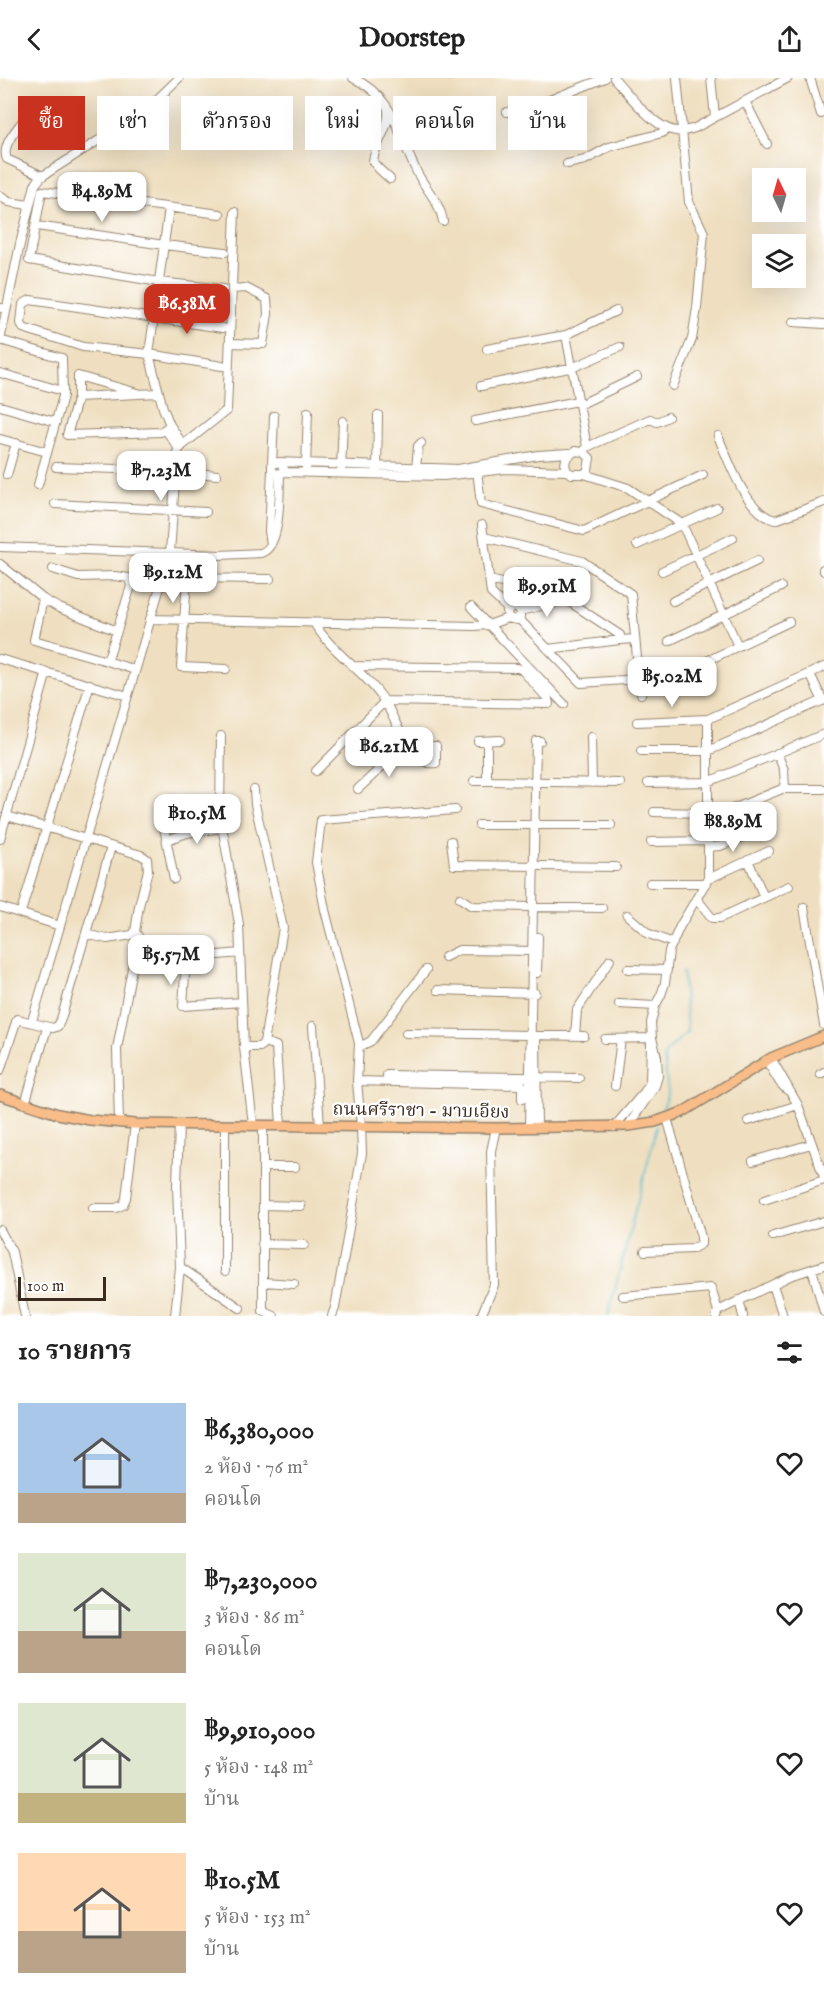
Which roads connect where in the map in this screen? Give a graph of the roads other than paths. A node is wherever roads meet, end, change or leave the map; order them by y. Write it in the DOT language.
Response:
graph roads {
  1 [pos="179,78"];
  2 [pos="353,78"];
  3 [pos="605,78"];
  4 [pos="614,78"];
  5 [pos="677,78"];
  6 [pos="711,78"];
  7 [pos="788,78"];
  8 [pos="810,78"];
  9 [pos="744,101"];
  10 [pos="387,106"];
  11 [pos="507,112"];
  12 [pos="821,114"];
  13 [pos="715,117"];
  14 [pos="18,128"];
  15 [pos="668,129"];
  16 [pos="681,132"];
  17 [pos="767,144"];
  18 [pos="567,164"];
  19 [pos="43,176"];
  20 [pos="390,179"];
  21 [pos="0,196"];
  22 [pos="29,205"];
  23 [pos="169,208"];
  24 [pos="235,212"];
  25 [pos="220,214"];
  26 [pos="443,221"];
  27 [pos="37,226"];
  28 [pos="164,245"];
  29 [pos="225,252"];
  30 [pos="159,282"];
  31 [pos="227,289"];
  32 [pos="616,311"];
  33 [pos="154,318"];
  34 [pos="793,322"];
  35 [pos="824,324"];
  36 [pos="223,328"];
  37 [pos="566,335"];
  38 [pos="0,340"];
  39 [pos="230,343"];
  40 [pos="620,347"];
  41 [pos="487,349"];
  42 [pos="149,354"];
  43 [pos="222,366"];
  44 [pos="572,368"];
  45 [pos="0,373"];
  46 [pos="638,378"];
  47 [pos="481,386"];
  48 [pos="673,386"];
  49 [pos="63,391"];
  50 [pos="158,393"];
  51 [pos="141,394"];
  52 [pos="78,397"];
  53 [pos="578,403"];
  54 [pos="0,406"];
  55 [pos="308,412"];
  56 [pos="378,415"];
  57 [pos="274,416"];
  58 [pos="668,417"];
  59 [pos="343,420"];
  60 [pos="56,422"];
  61 [pos="475,422"];
  62 [pos="167,427"];
  63 [pos="718,436"];
  64 [pos="0,439"];
  65 [pos="16,443"];
  66 [pos="421,443"];
  67 [pos="181,447"];
  68 [pos="585,450"];
  69 [pos="47,452"];
  70 [pos="569,453"];
  71 [pos="56,467"];
  72 [pos="306,468"];
  73 [pos="278,469"];
  74 [pos="341,469"];
  75 [pos="377,470"];
  76 [pos="477,470"];
  77 [pos="176,471"];
  78 [pos="416,471"];
  79 [pos="567,471"];
  80 [pos="584,474"];
  81 [pos="7,475"];
  82 [pos="217,475"];
  83 [pos="703,475"];
  84 [pos="38,485"];
  85 [pos="648,502"];
  86 [pos="824,502"];
  87 [pos="55,504"];
  88 [pos="717,508"];
  89 [pos="173,510"];
  90 [pos="206,512"];
  91 [pos="682,524"];
  92 [pos="482,525"];
  93 [pos="484,537"];
  94 [pos="733,538"];
  95 [pos="637,546"];
  96 [pos="0,547"];
  97 [pos="170,553"];
  98 [pos="696,555"];
  99 [pos="757,561"];
  100 [pos="0,564"];
  101 [pos="53,569"];
  102 [pos="662,571"];
  103 [pos="270,579"];
  104 [pos="490,580"];
  105 [pos="709,584"];
  106 [pos="782,587"];
  107 [pos="43,598"];
  108 [pos="567,600"];
  109 [pos="673,602"];
  110 [pos="471,607"];
  111 [pos="508,614"];
  112 [pos="520,615"];
  113 [pos="724,615"];
  114 [pos="150,619"];
  115 [pos="185,620"];
  116 [pos="789,622"];
  117 [pos="314,623"];
  118 [pos="488,625"];
  119 [pos="117,631"];
  120 [pos="635,639"];
  121 [pos="620,640"];
  122 [pos="669,641"];
  123 [pos="738,646"];
  124 [pos="548,649"];
  125 [pos="0,658"];
  126 [pos="106,661"];
  127 [pos="353,666"];
  128 [pos="824,667"];
  129 [pos="226,669"];
  130 [pos="135,670"];
  131 [pos="47,672"];
  132 [pos="810,674"];
  133 [pos="673,677"];
  134 [pos="639,679"];
  135 [pos="90,684"];
  136 [pos="641,694"];
  137 [pos="128,696"];
  138 [pos="385,701"];
  139 [pos="823,701"];
  140 [pos="564,704"];
  141 [pos="708,719"];
  142 [pos="637,722"];
  143 [pos="824,734"];
  144 [pos="221,736"];
  145 [pos="591,737"];
  146 [pos="500,740"];
  147 [pos="478,741"];
  148 [pos="487,741"];
  149 [pos="641,751"];
  150 [pos="708,751"];
  151 [pos="777,753"];
  152 [pos="316,771"];
  153 [pos="474,781"];
  154 [pos="491,781"];
  155 [pos="537,782"];
  156 [pos="708,782"];
  157 [pos="592,783"];
  158 [pos="620,783"];
  159 [pos="648,783"];
  160 [pos="358,789"];
  161 [pos="785,789"];
  162 [pos="824,789"];
  163 [pos="254,790"];
  164 [pos="455,810"];
  165 [pos="654,812"];
  166 [pos="7,816"];
  167 [pos="708,816"];
  168 [pos="162,817"];
  169 [pos="537,823"];
  170 [pos="479,825"];
  171 [pos="611,825"];
  172 [pos="48,828"];
  173 [pos="222,828"];
  174 [pos="755,832"];
  175 [pos="0,839"];
  176 [pos="87,839"];
  177 [pos="167,840"];
  178 [pos="451,841"];
  179 [pos="651,842"];
  180 [pos="708,844"];
  181 [pos="111,847"];
  182 [pos="769,851"];
  183 [pos="748,860"];
  184 [pos="536,865"];
  185 [pos="616,867"];
  186 [pos="174,879"];
  187 [pos="707,881"];
  188 [pos="650,883"];
  189 [pos="789,886"];
  190 [pos="764,897"];
  191 [pos="460,898"];
  192 [pos="697,899"];
  193 [pos="0,907"];
  194 [pos="536,907"];
  195 [pos="804,907"];
  196 [pos="602,908"];
  197 [pos="21,912"];
  198 [pos="627,915"];
  199 [pos="60,926"];
  200 [pos="135,932"];
  201 [pos="86,934"];
  202 [pos="673,943"];
  203 [pos="535,951"];
  204 [pos="240,953"];
  205 [pos="445,957"];
  206 [pos="610,960"];
  207 [pos="628,969"];
  208 [pos="426,970"];
  209 [pos="667,970"];
  210 [pos="438,990"];
  211 [pos="534,993"];
  212 [pos="242,1002"];
  213 [pos="619,1004"];
  214 [pos="655,1006"];
  215 [pos="32,1021"];
  216 [pos="824,1025"];
  217 [pos="313,1026"];
  218 [pos="47,1028"];
  219 [pos="406,1033"];
  220 [pos="533,1035"];
  221 [pos="575,1036"];
  222 [pos="584,1036"];
  223 [pos="824,1036"];
  224 [pos="652,1038"];
  225 [pos="605,1039"];
  226 [pos="621,1039"];
  227 [pos="264,1042"];
  228 [pos="244,1047"];
  229 [pos="359,1047"];
  230 [pos="769,1059"];
  231 [pos="0,1071"];
  232 [pos="387,1075"];
  233 [pos="533,1078"];
  234 [pos="579,1078"];
  235 [pos="357,1081"];
  236 [pos="615,1086"];
  237 [pos="0,1095"];
  238 [pos="522,1099"];
  239 [pos="25,1104"];
  240 [pos="798,1105"];
  241 [pos="667,1118"];
  242 [pos="748,1121"];
  243 [pos="119,1122"];
  244 [pos="135,1124"];
  245 [pos="179,1124"];
  246 [pos="225,1125"];
  247 [pos="258,1125"];
  248 [pos="281,1125"];
  249 [pos="320,1126"];
  250 [pos="361,1126"];
  251 [pos="614,1126"];
  252 [pos="628,1126"];
  253 [pos="533,1127"];
  254 [pos="496,1128"];
  255 [pos="811,1144"];
  256 [pos="753,1161"];
  257 [pos="263,1167"];
  258 [pos="295,1167"];
  259 [pos="824,1178"];
  260 [pos="764,1200"];
  261 [pos="262,1205"];
  262 [pos="301,1206"];
  263 [pos="93,1208"];
  264 [pos="824,1221"];
  265 [pos="0,1230"];
  266 [pos="773,1236"];
  267 [pos="4,1244"];
  268 [pos="262,1244"];
  269 [pos="304,1245"];
  270 [pos="645,1251"];
  271 [pos="824,1265"];
  272 [pos="180,1267"];
  273 [pos="812,1269"];
  274 [pos="225,1271"];
  275 [pos="262,1282"];
  276 [pos="294,1284"];
  277 [pos="773,1285"];
  278 [pos="623,1296"];
  279 [pos="739,1300"];
  280 [pos="240,1308"];
  281 [pos="824,1312"];
  282 [pos="717,1313"];
  283 [pos="25,1316"];
  284 [pos="175,1316"];
  285 [pos="274,1316"];
  286 [pos="332,1316"];
  287 [pos="481,1316"];
  288 [pos="743,1316"];
  289 [pos="783,1316"];
  1 -- 19 [label="street"];
  2 -- 10 [label="street"];
  3 -- 11 [label="street"];
  4 -- 15 [label="street"];
  5 -- 16 [label="street"];
  6 -- 13 [label="street"];
  7 -- 9 [label="street"];
  8 -- 12 [label="street"];
  9 -- 13 [label="street"];
  9 -- 17 [label="street"];
  10 -- 20 [label="street"];
  10 -- 26 [label="street"];
  13 -- 16 [label="street"];
  14 -- 19 [label="street"];
  15 -- 16 [label="street"];
  15 -- 18 [label="street"];
  16 -- 48 [label="street"];
  19 -- 22 [label="street"];
  21 -- 22 [label="street"];
  22 -- 38 [label="street"];
  23 -- 25 [label="street"];
  23 -- 27 [label="street"];
  23 -- 28 [label="street"];
  24 -- 31 [label="street"];
  27 -- 28 [label="street"];
  27 -- 30 [label="street"];
  28 -- 29 [label="street"];
  28 -- 30 [label="street"];
  30 -- 31 [label="street"];
  30 -- 33 [label="street"];
  31 -- 39 [label="street"];
  31 -- 39 [label="street"];
  32 -- 37 [label="street"];
  33 -- 36 [label="street"];
  33 -- 42 [label="street"];
  33 -- 42 [label="street"];
  34 -- 35 [label="street"];
  37 -- 41 [label="street"];
  37 -- 44 [label="street"];
  38 -- 49 [label="street"];
  39 -- 67 [label="street"];
  40 -- 44 [label="street"];
  42 -- 43 [label="street"];
  42 -- 50 [label="street"];
  44 -- 47 [label="street"];
  44 -- 53 [label="street"];
  45 -- 49 [label="street"];
  46 -- 53 [label="street"];
  49 -- 60 [label="street"];
  50 -- 51 [label="street"];
  50 -- 62 [label="street"];
  51 -- 52 [label="street"];
  51 -- 52 [label="street"];
  52 -- 62 [label="street"];
  53 -- 61 [label="street"];
  53 -- 68 [label="street"];
  54 -- 60 [label="street"];
  55 -- 72 [label="street"];
  56 -- 75 [label="street"];
  57 -- 73 [label="street"];
  58 -- 68 [label="street"];
  59 -- 74 [label="street"];
  60 -- 69 [label="street"];
  62 -- 67 [label="street"];
  63 -- 86 [label="street"];
  64 -- 65 [label="street"];
  65 -- 69 [label="street"];
  65 -- 81 [label="street"];
  66 -- 78 [label="street"];
  67 -- 77 [label="street"];
  68 -- 70 [label="street"];
  68 -- 80 [label="street"];
  69 -- 84 [label="street"];
  70 -- 76 [label="street"];
  70 -- 79 [label="street"];
  71 -- 77 [label="street"];
  72 -- 73 [label="street"];
  72 -- 74 [label="street"];
  73 -- 97 [label="street"];
  74 -- 75 [label="street"];
  75 -- 78 [label="street"];
  76 -- 78 [label="street"];
  76 -- 79 [label="street"];
  76 -- 85 [label="street"];
  77 -- 82 [label="street"];
  77 -- 89 [label="street"];
  79 -- 80 [label="street"];
  80 -- 85 [label="street"];
  83 -- 85 [label="street"];
  85 -- 91 [label="street"];
  87 -- 89 [label="street"];
  88 -- 91 [label="street"];
  89 -- 90 [label="street"];
  89 -- 97 [label="street"];
  91 -- 95 [label="street"];
  91 -- 98 [label="street"];
  92 -- 93 [label="street"];
  93 -- 104 [label="street"];
  93 -- 120 [label="street"];
  94 -- 98 [label="street"];
  96 -- 97 [label="street"];
  97 -- 114 [label="street"];
  98 -- 102 [label="street"];
  98 -- 105 [label="street"];
  99 -- 105 [label="street"];
  100 -- 107 [label="street"];
  101 -- 119 [label="street"];
  103 -- 115 [label="street"];
  104 -- 108 [label="street"];
  104 -- 111 [label="street"];
  105 -- 109 [label="street"];
  105 -- 113 [label="street"];
  106 -- 113 [label="street"];
  107 -- 119 [label="street"];
  107 -- 126 [label="street"];
  108 -- 112 [label="street"];
  108 -- 121 [label="street"];
  110 -- 118 [label="street"];
  111 -- 112 [label="street"];
  111 -- 112 [label="street"];
  111 -- 118 [label="street"];
  112 -- 124 [label="street"];
  113 -- 122 [label="street"];
  113 -- 123 [label="street"];
  114 -- 115 [label="street"];
  114 -- 130 [label="street"];
  115 -- 117 [label="street"];
  115 -- 129 [label="street"];
  116 -- 123 [label="street"];
  117 -- 118 [label="street"];
  117 -- 127 [label="street"];
  118 -- 140 [label="street"];
  119 -- 126 [label="street"];
  120 -- 121 [label="street"];
  120 -- 134 [label="street"];
  121 -- 124 [label="street"];
  123 -- 133 [label="street"];
  124 -- 134 [label="street"];
  125 -- 131 [label="street"];
  126 -- 130 [label="street"];
  127 -- 138 [label="street"];
  127 -- 138 [label="street"];
  128 -- 132 [label="street"];
  130 -- 137 [label="street"];
  131 -- 135 [label="street"];
  131 -- 166 [label="street"];
  132 -- 139 [label="street"];
  132 -- 141 [label="street"];
  134 -- 136 [label="street"];
  135 -- 137 [label="street"];
  135 -- 172 [label="street"];
  137 -- 176 [label="street"];
  138 -- 152 [label="street"];
  138 -- 160 [label="street"];
  139 -- 150 [label="street"];
  141 -- 142 [label="street"];
  141 -- 150 [label="street"];
  143 -- 151 [label="street"];
  144 -- 173 [label="street"];
  145 -- 157 [label="street"];
  146 -- 148 [label="street"];
  147 -- 148 [label="street"];
  148 -- 154 [label="street"];
  149 -- 150 [label="street"];
  150 -- 156 [label="street"];
  151 -- 156 [label="street"];
  151 -- 161 [label="street"];
  153 -- 154 [label="street"];
  154 -- 155 [label="street"];
  155 -- 157 [label="street"];
  155 -- 169 [label="street"];
  156 -- 159 [label="street"];
  156 -- 167 [label="street"];
  157 -- 158 [label="street"];
  161 -- 162 [label="street"];
  161 -- 167 [label="street"];
  163 -- 227 [label="street"];
  164 -- 229 [label="street"];
  165 -- 167 [label="street"];
  166 -- 172 [label="street"];
  166 -- 175 [label="street"];
  167 -- 180 [label="street"];
  168 -- 177 [label="street"];
  169 -- 170 [label="street"];
  169 -- 171 [label="street"];
  169 -- 184 [label="street"];
  172 -- 176 [label="street"];
  172 -- 197 [label="street"];
  173 -- 177 [label="street"];
  173 -- 204 [label="street"];
  174 -- 180 [label="street"];
  176 -- 181 [label="street"];
  176 -- 199 [label="street"];
  177 -- 186 [label="street"];
  178 -- 184 [label="street"];
  179 -- 180 [label="street"];
  180 -- 187 [label="street"];
  181 -- 200 [label="street"];
  181 -- 201 [label="street"];
  182 -- 183 [label="street"];
  183 -- 187 [label="street"];
  183 -- 190 [label="street"];
  184 -- 185 [label="street"];
  184 -- 194 [label="street"];
  187 -- 188 [label="street"];
  187 -- 192 [label="street"];
  189 -- 190 [label="street"];
  190 -- 192 [label="street"];
  191 -- 194 [label="street"];
  192 -- 202 [label="street"];
  193 -- 197 [label="street"];
  194 -- 196 [label="street"];
  194 -- 203 [label="street"];
  195 -- 216 [label="street"];
  197 -- 199 [label="street"];
  198 -- 202 [label="street"];
  199 -- 215 [label="street"];
  200 -- 201 [label="street"];
  200 -- 243 [label="street"];
  201 -- 218 [label="street"];
  202 -- 209 [label="street"];
  203 -- 205 [label="street"];
  203 -- 211 [label="street"];
  204 -- 212 [label="street"];
  204 -- 212 [label="street"];
  206 -- 221 [label="street"];
  207 -- 209 [label="street"];
  208 -- 229 [label="street"];
  209 -- 214 [label="street"];
  210 -- 211 [label="street"];
  211 -- 220 [label="street"];
  212 -- 228 [label="street"];
  213 -- 214 [label="street"];
  214 -- 224 [label="street"];
  215 -- 218 [label="street"];
  215 -- 231 [label="street"];
  217 -- 249 [label="street"];
  218 -- 239 [label="street"];
  219 -- 220 [label="street"];
  220 -- 221 [label="street"];
  220 -- 233 [label="street"];
  221 -- 222 [label="street"];
  223 -- 230 [label="main road, ถนนศรีราชา - มาบเอียง"];
  224 -- 226 [label="street"];
  224 -- 251 [label="street"];
  224 -- 252 [label="street"];
  225 -- 226 [label="street"];
  226 -- 236 [label="street"];
  227 -- 228 [label="street"];
  227 -- 248 [label="street"];
  228 -- 247 [label="street"];
  229 -- 235 [label="street"];
  230 -- 240 [label="street"];
  230 -- 241 [label="main road, ถนนศรีราชา - มาบเอียง"];
  232 -- 233 [label="street"];
  233 -- 234 [label="street"];
  233 -- 253 [label="street"];
  235 -- 238 [label="street"];
  235 -- 250 [label="street"];
  237 -- 239 [label="main road, ถนนศรีราชา - มาบเอียง"];
  239 -- 243 [label="main road, ถนนศรีราชา - มาบเอียง"];
  240 -- 242 [label="street"];
  240 -- 255 [label="street"];
  241 -- 252 [label="main road, ถนนศรีราชา - มาบเอียง"];
  241 -- 270 [label="street"];
  243 -- 244 [label="main road, ถนนศรีราชา - มาบเอียง"];
  244 -- 245 [label="main road, ถนนศรีราชา - มาบเอียง"];
  244 -- 263 [label="street"];
  245 -- 246 [label="main road, ถนนศรีราชา - มาบเอียง"];
  245 -- 272 [label="street"];
  246 -- 247 [label="main road, ถนนศรีราชา - มาบเอียง"];
  246 -- 274 [label="street"];
  247 -- 248 [label="main road, ถนนศรีราชา - มาบเอียง"];
  247 -- 257 [label="street"];
  248 -- 249 [label="main road, ถนนศรีราชา - มาบเอียง"];
  249 -- 250 [label="main road, ถนนศรีราชา - มาบเอียง"];
  250 -- 254 [label="main road, ถนนศรีราชา - มาบเอียง"];
  250 -- 286 [label="street"];
  251 -- 252 [label="main road, ถนนศรีราชา - มาบเอียง"];
  251 -- 253 [label="main road, ถนนศรีราชา - มาบเอียง"];
  253 -- 254 [label="main road, ถนนศรีราชา - มาบเอียง"];
  254 -- 287 [label="street"];
  255 -- 256 [label="street"];
  255 -- 259 [label="street"];
  257 -- 258 [label="street"];
  257 -- 261 [label="street"];
  259 -- 260 [label="street"];
  261 -- 262 [label="street"];
  261 -- 268 [label="street"];
  264 -- 266 [label="street"];
  265 -- 267 [label="street"];
  267 -- 283 [label="street"];
  268 -- 269 [label="street"];
  268 -- 275 [label="street"];
  271 -- 273 [label="street"];
  272 -- 280 [label="street"];
  272 -- 284 [label="street"];
  273 -- 277 [label="street"];
  273 -- 281 [label="street"];
  275 -- 276 [label="street"];
  275 -- 285 [label="street"];
  277 -- 279 [label="street"];
  277 -- 289 [label="street"];
  278 -- 282 [label="street"];
  279 -- 282 [label="street"];
  279 -- 288 [label="street"];
}
